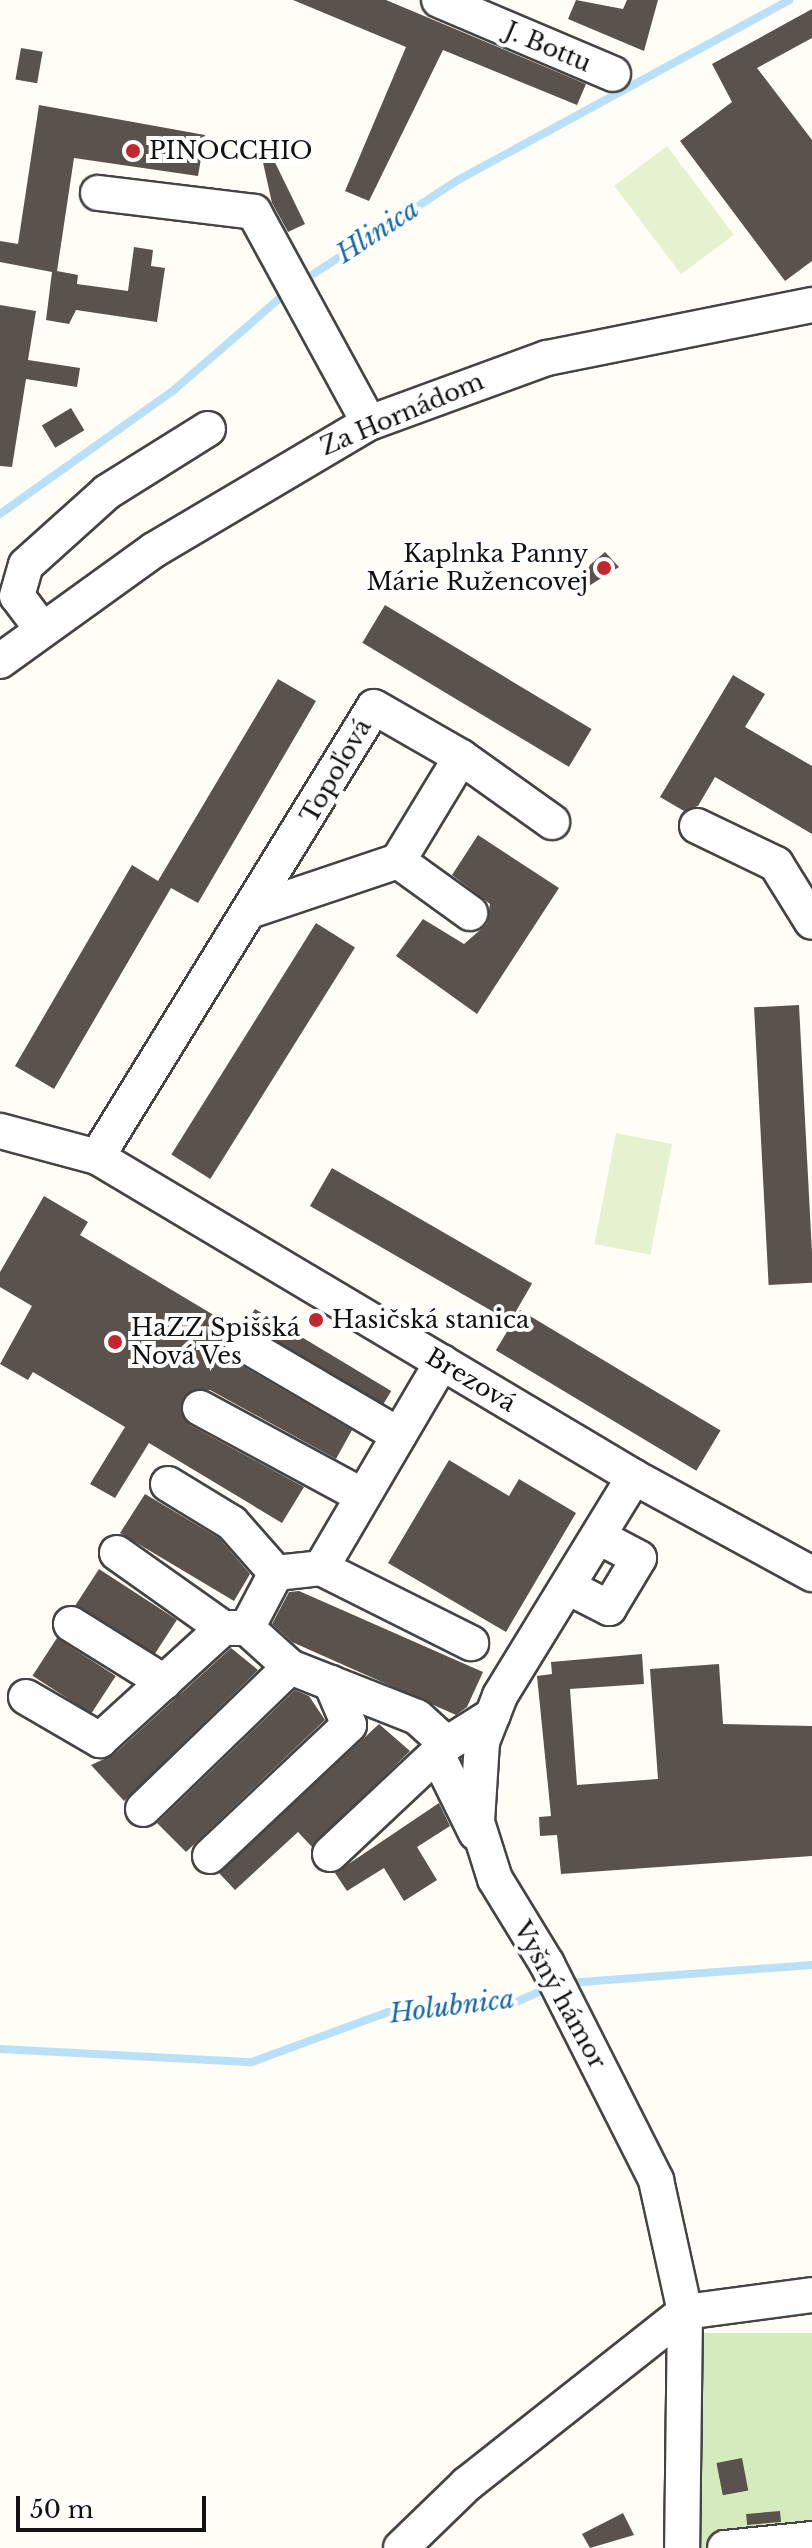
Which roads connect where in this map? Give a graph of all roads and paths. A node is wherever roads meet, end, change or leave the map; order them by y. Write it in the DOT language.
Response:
graph roads {
  1 [pos="439,0"];
  2 [pos="613,74"];
  3 [pos="98,193"];
  4 [pos="812,305"];
  5 [pos="369,423"];
  6 [pos="208,429"];
  7 [pos="42,629"];
  8 [pos="0,661"];
  9 [pos="461,757"];
  10 [pos="552,822"];
  11 [pos="697,826"];
  12 [pos="398,861"];
  13 [pos="255,909"];
  14 [pos="470,913"];
  15 [pos="812,922"];
  16 [pos="0,1131"];
  17 [pos="97,1157"];
  18 [pos="242,1343"];
  19 [pos="442,1362"];
  20 [pos="200,1408"];
  21 [pos="399,1435"];
  22 [pos="634,1477"];
  23 [pos="168,1484"];
  24 [pos="363,1496"];
  25 [pos="599,1537"];
  26 [pos="117,1553"];
  27 [pos="321,1568"];
  28 [pos="276,1573"];
  29 [pos="812,1574"];
  30 [pos="570,1588"];
  31 [pos="71,1624"];
  32 [pos="235,1628"];
  33 [pos="471,1643"];
  34 [pos="290,1667"];
  35 [pos="164,1682"];
  36 [pos="331,1683"];
  37 [pos="26,1697"];
  38 [pos="387,1705"];
  39 [pos="493,1715"];
  40 [pos="349,1725"];
  41 [pos="442,1749"];
  42 [pos="143,1809"];
  43 [pos="480,1842"];
  44 [pos="330,1854"];
  45 [pos="210,1856"];
  46 [pos="812,2295"];
  47 [pos="685,2312"];
  48 [pos="812,2539"];
  49 [pos="689,2544"];
  50 [pos="401,2548"];
  51 [pos="725,2548"];
  1 -- 2 [label="street, J. Bottu"];
  3 -- 5 [label="street"];
  4 -- 5 [label="street, Za Hornádom"];
  5 -- 7 [label="street, Za Hornádom"];
  6 -- 7 [label="street"];
  7 -- 8 [label="street, Za Hornádom"];
  9 -- 10 [label="street"];
  9 -- 12 [label="street"];
  9 -- 13 [label="street, Topoľová"];
  11 -- 15 [label="street"];
  12 -- 13 [label="street"];
  12 -- 14 [label="street"];
  13 -- 17 [label="street, Topoľová"];
  16 -- 17 [label="street, Brezová"];
  17 -- 19 [label="street, Brezová"];
  18 -- 21 [label="street"];
  19 -- 21 [label="street"];
  19 -- 22 [label="street, Brezová"];
  20 -- 24 [label="street"];
  21 -- 24 [label="street"];
  22 -- 25 [label="street, Vyšný hámor"];
  22 -- 29 [label="street, Brezová"];
  23 -- 28 [label="street"];
  24 -- 27 [label="street"];
  25 -- 30 [label="street, Vyšný hámor"];
  25 -- 30 [label="street"];
  26 -- 32 [label="street"];
  27 -- 28 [label="street"];
  27 -- 33 [label="street"];
  28 -- 32 [label="street"];
  30 -- 39 [label="street, Vyšný hámor"];
  31 -- 35 [label="street"];
  32 -- 34 [label="street"];
  32 -- 35 [label="street"];
  34 -- 36 [label="street"];
  34 -- 42 [label="street"];
  35 -- 37 [label="street"];
  36 -- 38 [label="street"];
  36 -- 40 [label="street"];
  38 -- 40 [label="street"];
  38 -- 41 [label="street"];
  39 -- 41 [label="street"];
  39 -- 43 [label="street, Vyšný hámor"];
  40 -- 45 [label="street"];
  41 -- 43 [label="street"];
  41 -- 44 [label="street"];
  43 -- 47 [label="street, Vyšný hámor"];
  46 -- 47 [label="street"];
  47 -- 49 [label="street, Vyšný hámor"];
  47 -- 50 [label="street"];
  48 -- 51 [label="street"];
}
